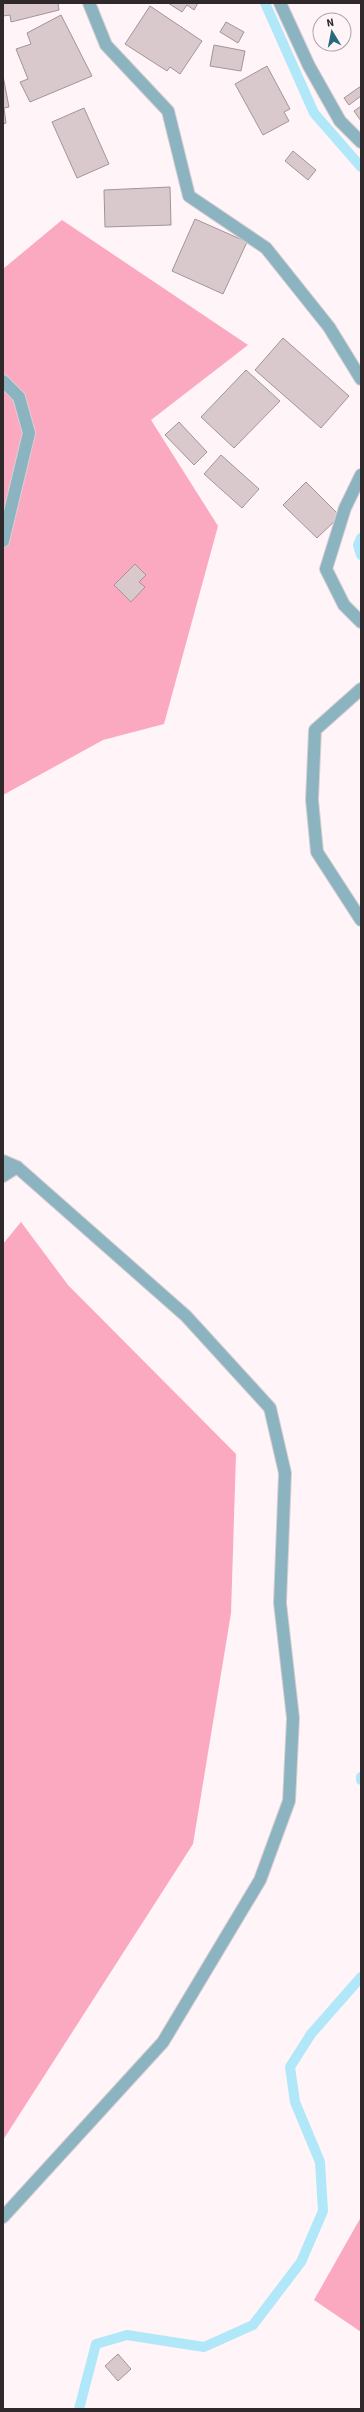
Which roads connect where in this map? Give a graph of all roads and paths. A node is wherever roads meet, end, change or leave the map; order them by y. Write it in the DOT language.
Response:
graph roads {
  1 [pos="89,3"];
  2 [pos="280,3"];
  3 [pos="361,142"];
  4 [pos="361,379"];
  5 [pos="3,381"];
  6 [pos="361,475"];
  7 [pos="3,540"];
  8 [pos="361,622"];
  9 [pos="361,689"];
  10 [pos="361,920"];
  11 [pos="3,1161"];
  12 [pos="17,1167"];
  13 [pos="3,1176"];
  14 [pos="3,2217"];
  1 -- 4 [label="street"];
  2 -- 3 [label="street"];
  5 -- 7 [label="street"];
  6 -- 8 [label="street"];
  9 -- 10 [label="street"];
  11 -- 12 [label="street"];
  12 -- 13 [label="street"];
  12 -- 14 [label="street"];
}
